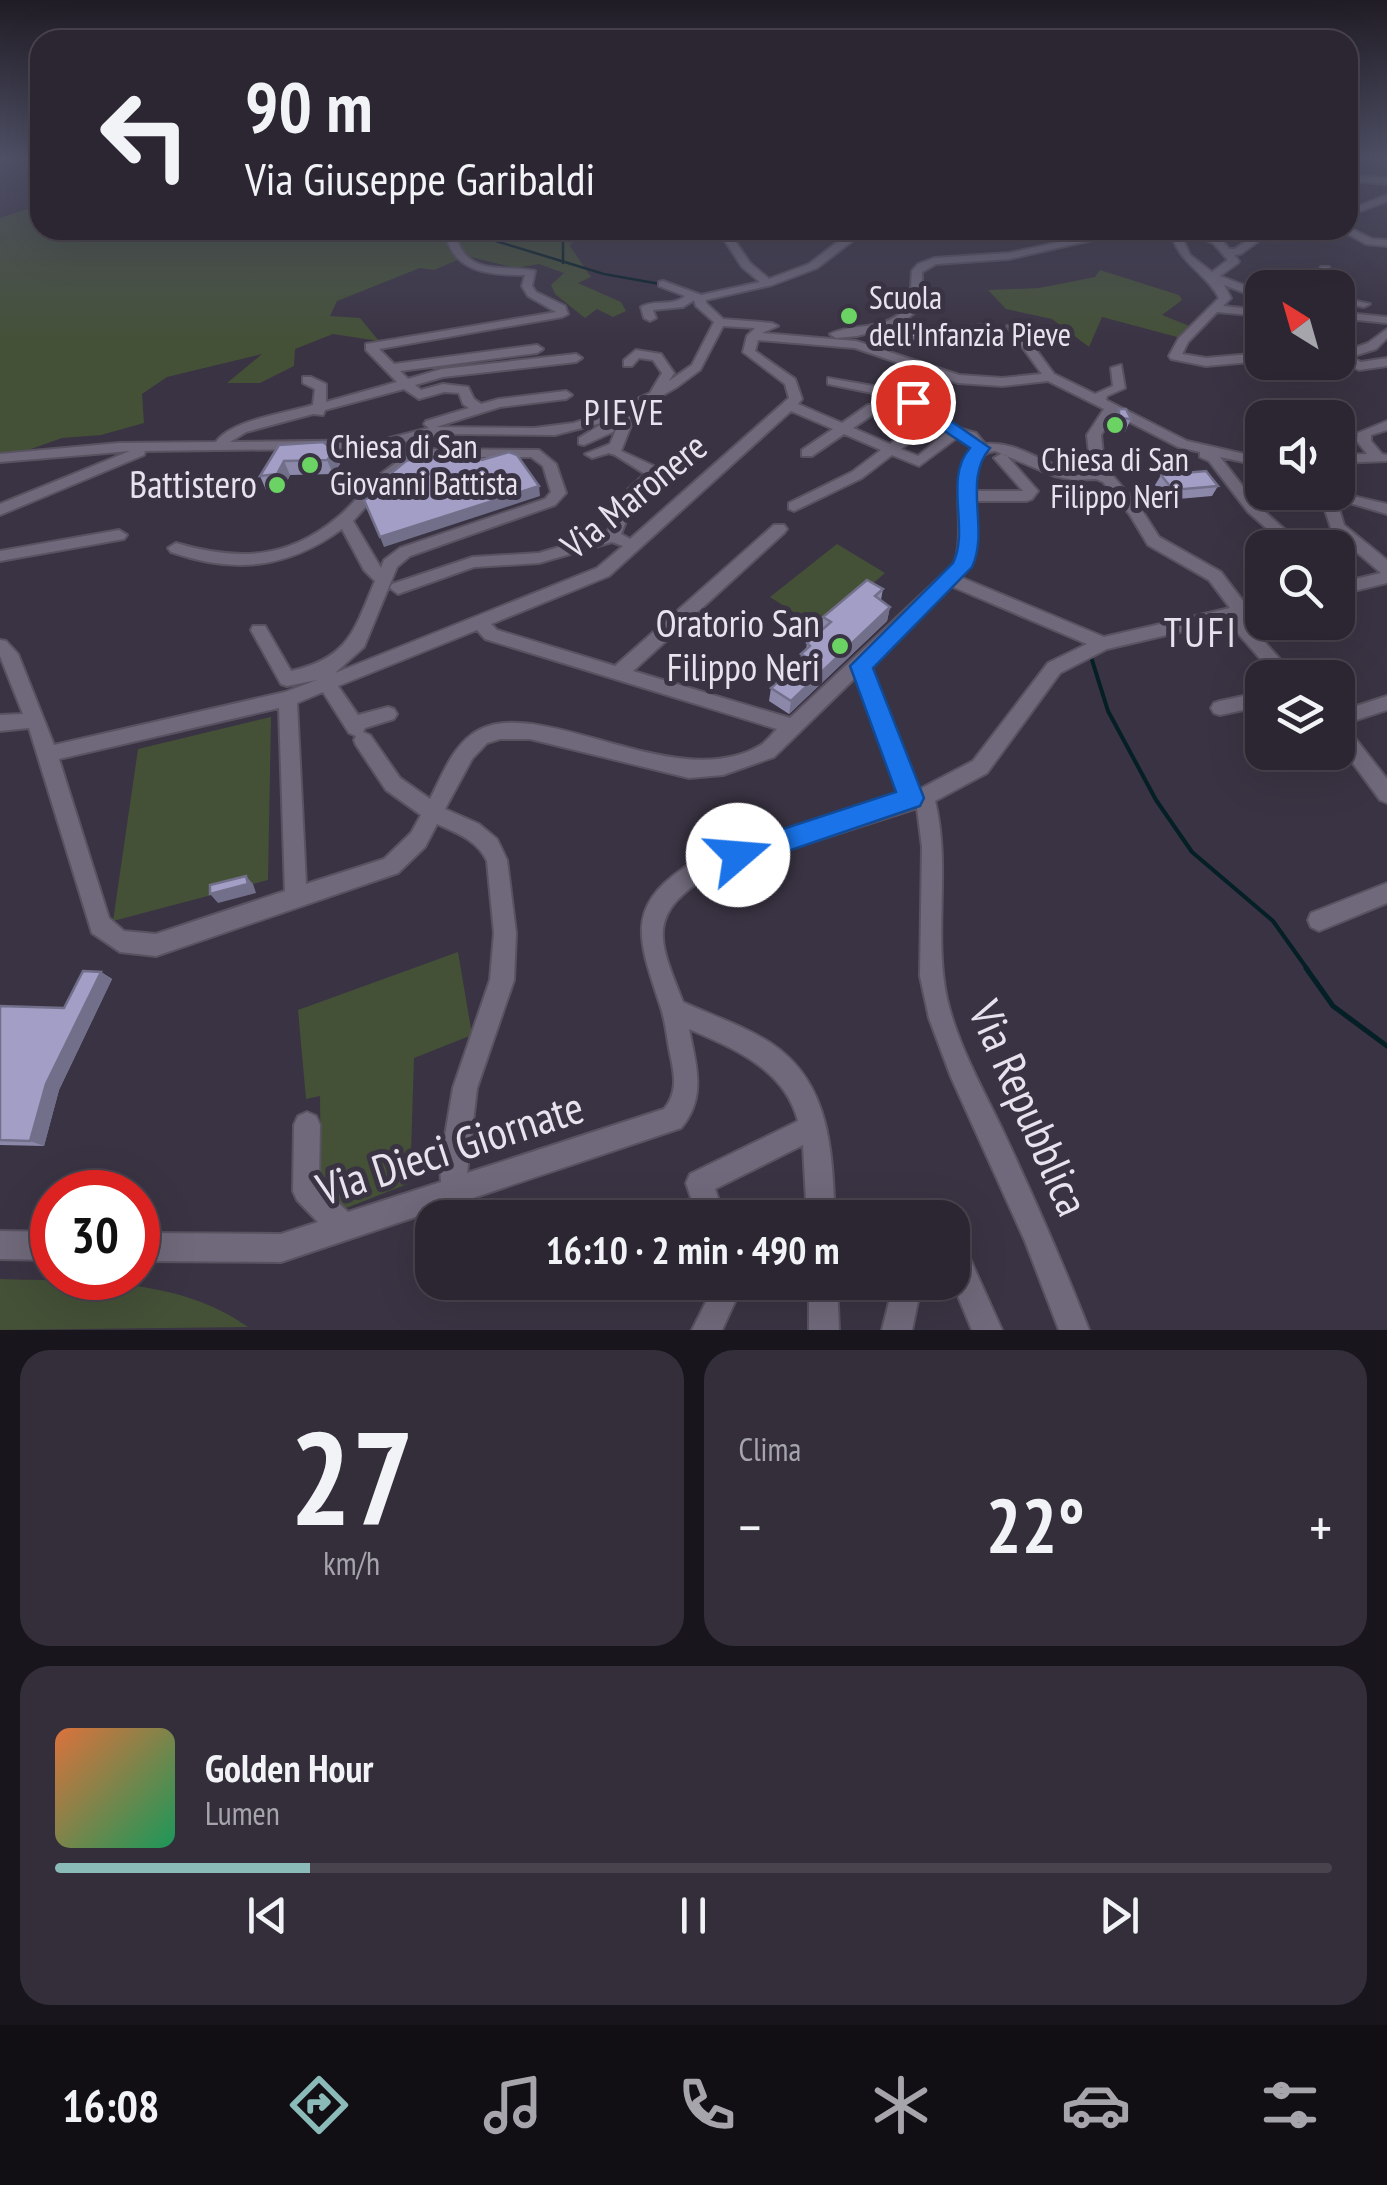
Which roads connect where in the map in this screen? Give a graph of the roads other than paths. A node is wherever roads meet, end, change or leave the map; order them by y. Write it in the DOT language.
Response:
graph roads {
  1 [pos="1358,220"];
  2 [pos="1366,225"];
  3 [pos="1358,237"];
  4 [pos="450,240"];
  5 [pos="731,240"];
  6 [pos="847,240"];
  7 [pos="947,240"];
  8 [pos="1073,240"];
  9 [pos="1178,240"];
  10 [pos="1214,240"];
  11 [pos="1254,240"];
  12 [pos="1387,240"];
  13 [pos="1229,252"];
  14 [pos="957,260"];
  15 [pos="1213,276"];
  16 [pos="768,283"];
  17 [pos="662,284"];
  18 [pos="1245,289"];
  19 [pos="701,297"];
  20 [pos="1355,301"];
  21 [pos="1364,304"];
  22 [pos="1216,309"];
  23 [pos="1245,312"];
  24 [pos="650,318"];
  25 [pos="1355,318"];
  26 [pos="1387,320"];
  27 [pos="897,321"];
  28 [pos="720,322"];
  29 [pos="737,323"];
  30 [pos="1014,326"];
  31 [pos="986,328"];
  32 [pos="780,331"];
  33 [pos="1387,332"];
  34 [pos="754,334"];
  35 [pos="1381,344"];
  36 [pos="536,350"];
  37 [pos="576,358"];
  38 [pos="1245,359"];
  39 [pos="1387,362"];
  40 [pos="628,364"];
  41 [pos="392,368"];
  42 [pos="1118,368"];
  43 [pos="1050,378"];
  44 [pos="307,380"];
  45 [pos="832,381"];
  46 [pos="406,384"];
  47 [pos="658,390"];
  48 [pos="566,396"];
  49 [pos="1107,404"];
  50 [pos="790,406"];
  51 [pos="872,408"];
  52 [pos="318,409"];
  53 [pos="479,409"];
  54 [pos="624,412"];
  55 [pos="1387,425"];
  56 [pos="567,426"];
  57 [pos="921,426"];
  58 [pos="842,427"];
  59 [pos="417,430"];
  60 [pos="956,432"];
  61 [pos="383,444"];
  62 [pos="589,444"];
  63 [pos="154,448"];
  64 [pos="219,448"];
  65 [pos="982,448"];
  66 [pos="1196,448"];
  67 [pos="892,450"];
  68 [pos="616,451"];
  69 [pos="419,452"];
  70 [pos="807,453"];
  71 [pos="0,458"];
  72 [pos="1001,458"];
  73 [pos="1245,458"];
  74 [pos="1382,458"];
  75 [pos="1355,459"];
  76 [pos="919,462"];
  77 [pos="906,474"];
  78 [pos="1098,474"];
  79 [pos="968,496"];
  80 [pos="1355,501"];
  81 [pos="794,506"];
  82 [pos="0,510"];
  83 [pos="1332,510"];
  84 [pos="1387,510"];
  85 [pos="345,520"];
  86 [pos="780,529"];
  87 [pos="1277,530"];
  88 [pos="119,535"];
  89 [pos="613,536"];
  90 [pos="634,546"];
  91 [pos="176,548"];
  92 [pos="0,556"];
  93 [pos="1387,573"];
  94 [pos="950,579"];
  95 [pos="1355,581"];
  96 [pos="390,584"];
  97 [pos="1245,611"];
  98 [pos="1236,613"];
  99 [pos="480,624"];
  100 [pos="259,630"];
  101 [pos="1104,644"];
  102 [pos="0,646"];
  103 [pos="1274,660"];
  104 [pos="861,666"];
  105 [pos="619,673"];
  106 [pos="326,676"];
  107 [pos="839,685"];
  108 [pos="288,698"];
  109 [pos="1245,703"];
  110 [pos="1387,703"];
  111 [pos="874,705"];
  112 [pos="1220,708"];
  113 [pos="1355,713"];
  114 [pos="388,714"];
  115 [pos="35,720"];
  116 [pos="0,723"];
  117 [pos="794,727"];
  118 [pos="358,731"];
  119 [pos="1355,752"];
  120 [pos="48,754"];
  121 [pos="1387,794"];
  122 [pos="917,798"];
  123 [pos="433,812"];
  124 [pos="1387,894"];
  125 [pos="296,898"];
  126 [pos="1319,920"];
  127 [pos="674,1010"];
  128 [pos="307,1125"];
  129 [pos="815,1126"];
  130 [pos="456,1194"];
  131 [pos="705,1200"];
  132 [pos="819,1200"];
  133 [pos="343,1227"];
  134 [pos="0,1244"];
  135 [pos="30,1245"];
  136 [pos="160,1247"];
  137 [pos="970,1291"];
  138 [pos="721,1300"];
  139 [pos="823,1300"];
  140 [pos="904,1300"];
  141 [pos="707,1330"];
  142 [pos="824,1330"];
  143 [pos="897,1330"];
  144 [pos="987,1330"];
  145 [pos="1074,1330"];
  1 -- 2 [label="street"];
  3 -- 12 [label="street"];
  4 -- 41 [label="street"];
  5 -- 16 [label="street"];
  6 -- 16 [label="street"];
  7 -- 14 [label="street"];
  8 -- 14 [label="street"];
  9 -- 15 [label="street"];
  10 -- 13 [label="street"];
  11 -- 13 [label="street"];
  13 -- 15 [label="street"];
  14 -- 27 [label="street"];
  15 -- 18 [label="street"];
  15 -- 22 [label="street"];
  16 -- 19 [label="street"];
  17 -- 19 [label="street"];
  19 -- 24 [label="street"];
  19 -- 28 [label="street"];
  20 -- 21 [label="street"];
  22 -- 23 [label="street"];
  22 -- 38 [label="street"];
  25 -- 26 [label="street"];
  27 -- 31 [label="street"];
  27 -- 32 [label="street"];
  28 -- 29 [label="street"];
  28 -- 47 [label="street"];
  29 -- 32 [label="street"];
  29 -- 34 [label="street"];
  30 -- 43 [label="street"];
  32 -- 34 [label="street"];
  32 -- 43 [label="street"];
  33 -- 35 [label="street"];
  34 -- 50 [label="street"];
  35 -- 39 [label="street"];
  36 -- 41 [label="street"];
  37 -- 46 [label="street"];
  40 -- 47 [label="street"];
  41 -- 46 [label="street"];
  42 -- 49 [label="street"];
  43 -- 49 [label="street"];
  44 -- 52 [label="street"];
  45 -- 60 [label="street"];
  46 -- 52 [label="street"];
  46 -- 53 [label="street"];
  47 -- 54 [label="street"];
  48 -- 53 [label="street"];
  49 -- 66 [label="street"];
  49 -- 78 [label="street"];
  50 -- 58 [label="street"];
  50 -- 90 [label="street, Via Maronere"];
  51 -- 58 [label="street"];
  52 -- 64 [label="street"];
  53 -- 59 [label="street"];
  54 -- 56 [label="street"];
  54 -- 62 [label="street"];
  54 -- 68 [label="street"];
  55 -- 74 [label="street"];
  56 -- 59 [label="street"];
  56 -- 62 [label="street"];
  57 -- 67 [label="street"];
  58 -- 67 [label="street"];
  58 -- 70 [label="street"];
  59 -- 61 [label="street"];
  60 -- 65 [label="street"];
  60 -- 76 [label="street"];
  61 -- 64 [label="street"];
  61 -- 69 [label="street"];
  62 -- 68 [label="street"];
  63 -- 64 [label="street"];
  63 -- 71 [label="street"];
  63 -- 82 [label="street"];
  65 -- 78 [label="street"];
  65 -- 79 [label="street"];
  66 -- 73 [label="street"];
  66 -- 87 [label="street"];
  67 -- 76 [label="street"];
  67 -- 81 [label="street"];
  68 -- 89 [label="street"];
  69 -- 85 [label="street"];
  69 -- 96 [label="street"];
  72 -- 79 [label="street"];
  74 -- 75 [label="street"];
  76 -- 77 [label="street"];
  78 -- 98 [label="street"];
  79 -- 94 [label="street"];
  80 -- 84 [label="street"];
  83 -- 93 [label="street"];
  85 -- 91 [label="street"];
  85 -- 96 [label="street"];
  86 -- 105 [label="street"];
  88 -- 92 [label="street"];
  89 -- 90 [label="street"];
  89 -- 96 [label="street"];
  90 -- 99 [label="street, Via Maronere"];
  93 -- 95 [label="street"];
  94 -- 101 [label="street"];
  94 -- 104 [label="street"];
  96 -- 106 [label="street"];
  97 -- 98 [label="street"];
  98 -- 101 [label="street"];
  98 -- 103 [label="street"];
  99 -- 105 [label="street"];
  99 -- 106 [label="street, Via Maronere"];
  100 -- 106 [label="street"];
  101 -- 122 [label="street"];
  102 -- 115 [label="street"];
  104 -- 107 [label="street"];
  104 -- 111 [label="street, Via Repubblica"];
  105 -- 117 [label="street"];
  106 -- 108 [label="street, Via Maronere"];
  106 -- 118 [label="street"];
  107 -- 111 [label="street"];
  107 -- 117 [label="street"];
  108 -- 120 [label="street, Via Maronere"];
  108 -- 125 [label="street"];
  109 -- 112 [label="street"];
  110 -- 113 [label="street"];
  111 -- 122 [label="street, Via Repubblica"];
  114 -- 118 [label="street"];
  115 -- 116 [label="street"];
  115 -- 120 [label="street"];
  117 -- 123 [label="street"];
  118 -- 123 [label="street"];
  119 -- 121 [label="street"];
  120 -- 125 [label="street"];
  122 -- 127 [label="street"];
  122 -- 145 [label="street, Via Repubblica"];
  123 -- 125 [label="street"];
  123 -- 130 [label="street"];
  124 -- 126 [label="street"];
  127 -- 129 [label="street"];
  127 -- 130 [label="street, Via Dieci Giornate"];
  128 -- 133 [label="street"];
  129 -- 131 [label="street"];
  129 -- 132 [label="street"];
  130 -- 133 [label="street, Via Dieci Giornate"];
  133 -- 136 [label="street, Via Dieci Giornate"];
  134 -- 135 [label="street"];
  137 -- 144 [label="street"];
  138 -- 141 [label="street"];
  139 -- 142 [label="street"];
  140 -- 143 [label="street"];
}
